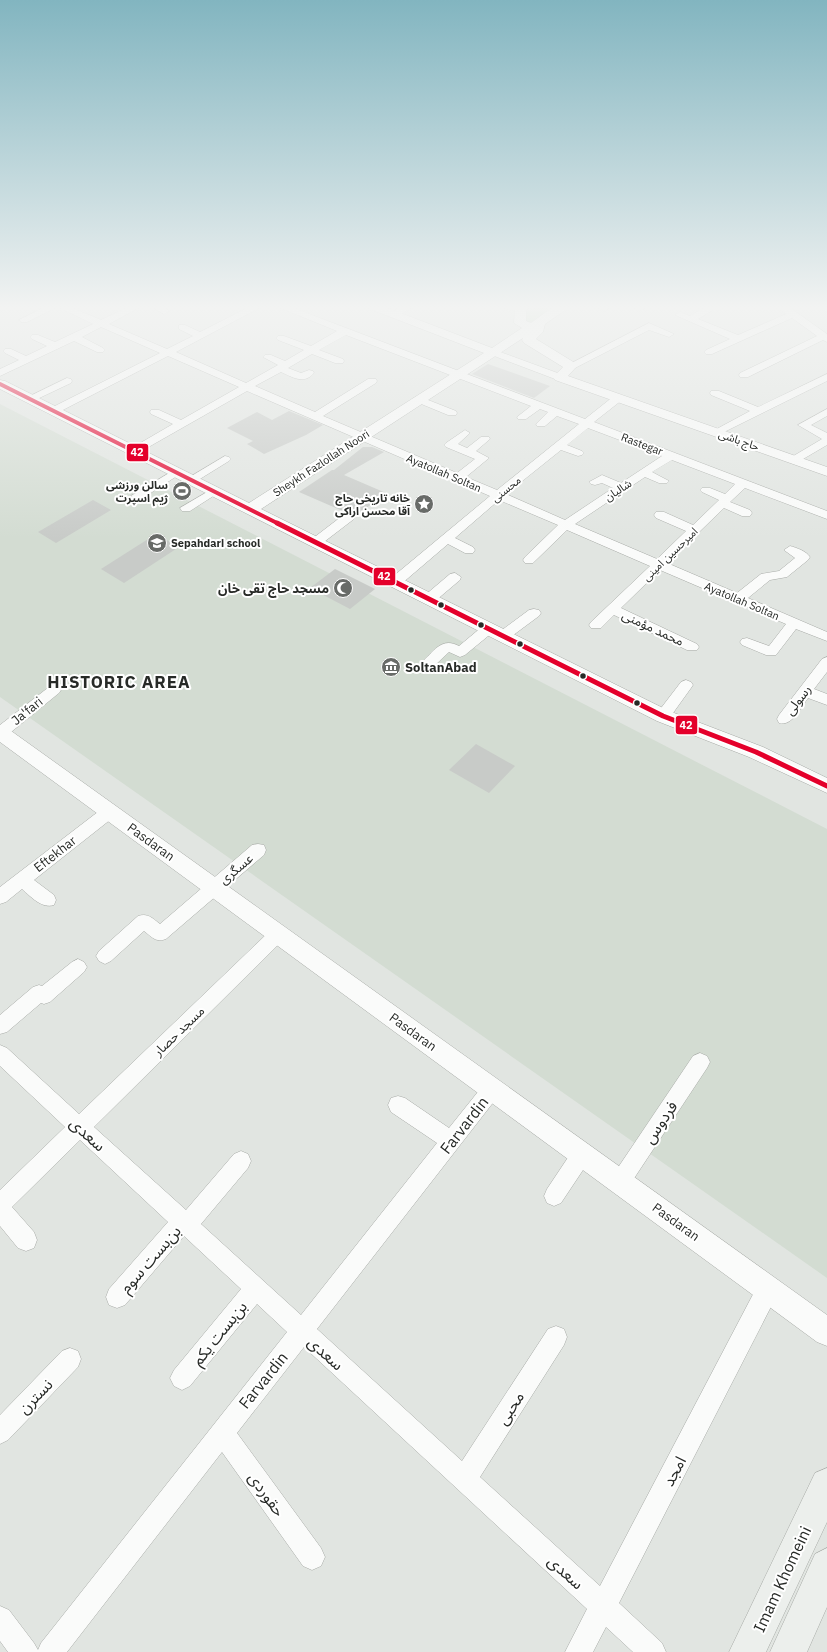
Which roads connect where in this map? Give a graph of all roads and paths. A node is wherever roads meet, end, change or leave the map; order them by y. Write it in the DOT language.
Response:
graph roads {
  1 [pos="0,384"];
  2 [pos="60,384"];
  3 [pos="106,384"];
  4 [pos="239,384"];
  5 [pos="251,384"];
  6 [pos="367,384"];
  7 [pos="442,384"];
  8 [pos="484,384"];
  9 [pos="579,384"];
  10 [pos="811,384"];
  11 [pos="246,387"];
  12 [pos="0,389"];
  13 [pos="715,393"];
  14 [pos="618,398"];
  15 [pos="29,399"];
  16 [pos="418,400"];
  17 [pos="539,405"];
  18 [pos="53,411"];
  19 [pos="556,411"];
  20 [pos="759,411"];
  21 [pos="155,412"];
  22 [pos="827,412"];
  23 [pos="452,413"];
  24 [pos="314,417"];
  25 [pos="522,417"];
  26 [pos="181,424"];
  27 [pos="541,424"];
  28 [pos="588,424"];
  29 [pos="627,427"];
  30 [pos="716,432"];
  31 [pos="465,433"];
  32 [pos="617,435"];
  33 [pos="360,437"];
  34 [pos="485,439"];
  35 [pos="827,439"];
  36 [pos="560,446"];
  37 [pos="134,451"];
  38 [pos="468,452"];
  39 [pos="533,452"];
  40 [pos="689,452"];
  41 [pos="578,453"];
  42 [pos="546,457"];
  43 [pos="675,457"];
  44 [pos="225,459"];
  45 [pos="794,460"];
  46 [pos="827,472"];
  47 [pos="644,473"];
  48 [pos="174,474"];
  49 [pos="457,479"];
  50 [pos="190,480"];
  51 [pos="663,481"];
  52 [pos="595,482"];
  53 [pos="744,483"];
  54 [pos="621,488"];
  55 [pos="706,490"];
  56 [pos="211,493"];
  57 [pos="497,496"];
  58 [pos="145,500"];
  59 [pos="725,501"];
  60 [pos="186,508"];
  61 [pos="250,509"];
  62 [pos="746,513"];
  63 [pos="660,515"];
  64 [pos="827,515"];
  65 [pos="350,516"];
  66 [pos="565,525"];
  67 [pos="694,530"];
  68 [pos="629,537"];
  69 [pos="447,538"];
  70 [pos="316,542"];
  71 [pos="618,548"];
  72 [pos="469,550"];
  73 [pos="790,550"];
  74 [pos="529,560"];
  75 [pos="658,565"];
  76 [pos="455,578"];
  77 [pos="395,582"];
  78 [pos="429,599"];
  79 [pos="738,599"];
  80 [pos="613,609"];
  81 [pos="534,614"];
  82 [pos="794,624"];
  83 [pos="596,625"];
  84 [pos="488,628"];
  85 [pos="503,636"];
  86 [pos="827,638"];
  87 [pos="747,642"];
  88 [pos="692,647"];
  89 [pos="827,662"];
  90 [pos="428,664"];
  91 [pos="686,686"];
  92 [pos="54,690"];
  93 [pos="805,691"];
  94 [pos="827,700"];
  95 [pos="663,716"];
  96 [pos="784,718"];
  97 [pos="0,733"];
  98 [pos="827,786"];
  99 [pos="109,812"];
  100 [pos="258,850"];
  101 [pos="22,880"];
  102 [pos="214,888"];
  103 [pos="0,897"];
  104 [pos="48,900"];
  105 [pos="278,934"];
  106 [pos="105,956"];
  107 [pos="78,967"];
  108 [pos="0,1026"];
  109 [pos="0,1054"];
  110 [pos="700,1062"];
  111 [pos="492,1089"];
  112 [pos="398,1105"];
  113 [pos="80,1128"];
  114 [pos="451,1141"];
  115 [pos="582,1154"];
  116 [pos="241,1160"];
  117 [pos="620,1182"];
  118 [pos="554,1196"];
  119 [pos="2,1201"];
  120 [pos="185,1223"];
  121 [pos="26,1240"];
  122 [pos="256,1288"];
  123 [pos="768,1289"];
  124 [pos="117,1297"];
  125 [pos="302,1331"];
  126 [pos="827,1332"];
  127 [pos="556,1337"];
  128 [pos="70,1359"];
  129 [pos="182,1378"];
  130 [pos="0,1432"];
  131 [pos="222,1432"];
  132 [pos="464,1479"];
  133 [pos="827,1485"];
  134 [pos="312,1557"];
  135 [pos="827,1566"];
  136 [pos="603,1606"];
  137 [pos="0,1619"];
  138 [pos="25,1652"];
  139 [pos="50,1652"];
  140 [pos="578,1652"];
  141 [pos="653,1652"];
  142 [pos="747,1652"];
  143 [pos="788,1652"];
  1 -- 15 [label="street"];
  2 -- 15 [label="street"];
  3 -- 18 [label="street"];
  4 -- 11 [label="street, Ayatollah Soltan"];
  5 -- 11 [label="street"];
  6 -- 24 [label="street"];
  7 -- 16 [label="street, Sheykh Fazlollah Noori"];
  8 -- 17 [label="street, Rastegar"];
  9 -- 14 [label="street, حاج باشی"];
  10 -- 20 [label="street"];
  11 -- 24 [label="street, Ayatollah Soltan"];
  11 -- 26 [label="street"];
  12 -- 48 [label="street"];
  13 -- 20 [label="street"];
  14 -- 28 [label="street, محسنی"];
  14 -- 30 [label="street, حاج باشی"];
  15 -- 18 [label="street"];
  16 -- 23 [label="street"];
  16 -- 33 [label="street, Sheykh Fazlollah Noori"];
  17 -- 19 [label="street, Rastegar"];
  17 -- 25 [label="street"];
  18 -- 37 [label="street"];
  19 -- 27 [label="street"];
  19 -- 28 [label="street, Rastegar"];
  20 -- 30 [label="street"];
  21 -- 26 [label="street"];
  22 -- 35 [label="street"];
  24 -- 33 [label="street, Ayatollah Soltan"];
  26 -- 37 [label="street"];
  28 -- 32 [label="street, Rastegar"];
  28 -- 36 [label="street, محسنی"];
  29 -- 32 [label="street"];
  30 -- 45 [label="street, حاج باشی"];
  31 -- 38 [label="street"];
  32 -- 43 [label="street, Rastegar"];
  33 -- 49 [label="street, Ayatollah Soltan"];
  33 -- 61 [label="street, Sheykh Fazlollah Noori"];
  34 -- 38 [label="street"];
  35 -- 45 [label="street"];
  36 -- 41 [label="street"];
  36 -- 42 [label="street, محسنی"];
  37 -- 48 [label="street"];
  38 -- 49 [label="street"];
  39 -- 42 [label="street"];
  40 -- 43 [label="street, شالیان"];
  42 -- 57 [label="street, محسنی"];
  43 -- 47 [label="street, شالیان"];
  43 -- 53 [label="street, Rastegar"];
  44 -- 50 [label="street"];
  45 -- 46 [label="street, حاج باشی"];
  47 -- 51 [label="street"];
  47 -- 54 [label="street, شالیان"];
  48 -- 50 [label="street"];
  48 -- 56 [label="street"];
  48 -- 58 [label="street"];
  49 -- 57 [label="street, Ayatollah Soltan"];
  50 -- 56 [label="street"];
  52 -- 54 [label="street"];
  53 -- 59 [label="street, امیرحسین امینی"];
  53 -- 64 [label="street, Rastegar"];
  54 -- 66 [label="street, شالیان"];
  55 -- 59 [label="street"];
  56 -- 60 [label="street"];
  56 -- 61 [label="street"];
  57 -- 66 [label="street, Ayatollah Soltan"];
  57 -- 69 [label="street, محسنی"];
  59 -- 62 [label="street"];
  59 -- 67 [label="street, امیرحسین امینی"];
  61 -- 70 [label="street"];
  63 -- 67 [label="street"];
  65 -- 70 [label="street"];
  66 -- 71 [label="street, Ayatollah Soltan"];
  66 -- 74 [label="street, شالیان"];
  67 -- 75 [label="street, امیرحسین امینی"];
  68 -- 71 [label="street"];
  69 -- 72 [label="street"];
  69 -- 77 [label="street, محسنی"];
  70 -- 77 [label="street"];
  71 -- 75 [label="street, Ayatollah Soltan"];
  73 -- 79 [label="street"];
  75 -- 79 [label="street, Ayatollah Soltan"];
  75 -- 80 [label="street, امیرحسین امینی"];
  76 -- 78 [label="street"];
  77 -- 78 [label="street"];
  78 -- 84 [label="street"];
  79 -- 82 [label="street, Ayatollah Soltan"];
  80 -- 83 [label="street, امیرحسین امینی"];
  80 -- 88 [label="street, محمد مؤمنی"];
  81 -- 85 [label="street"];
  82 -- 86 [label="street, Ayatollah Soltan"];
  82 -- 87 [label="street"];
  84 -- 85 [label="street"];
  84 -- 90 [label="street"];
  85 -- 95 [label="street"];
  89 -- 93 [label="street, رسولی"];
  91 -- 95 [label="street"];
  92 -- 97 [label="street, Ja'fari"];
  93 -- 94 [label="street"];
  93 -- 96 [label="street, رسولی"];
  95 -- 98 [label="street"];
  97 -- 99 [label="street, Pasdaran"];
  99 -- 101 [label="street, Eftekhar"];
  99 -- 102 [label="street, Pasdaran"];
  100 -- 102 [label="street, عسگری"];
  101 -- 103 [label="street, Eftekhar"];
  101 -- 104 [label="street"];
  102 -- 105 [label="street, Pasdaran"];
  102 -- 106 [label="street, عسگری"];
  105 -- 111 [label="street, Pasdaran"];
  105 -- 113 [label="street, مسجد حصار"];
  107 -- 108 [label="street"];
  109 -- 113 [label="street, سعدی"];
  110 -- 117 [label="street, فردوس"];
  111 -- 114 [label="street, Farvardin"];
  111 -- 115 [label="street, Pasdaran"];
  112 -- 114 [label="street"];
  113 -- 119 [label="street, مسجد حصار"];
  113 -- 120 [label="street, سعدی"];
  114 -- 125 [label="street, Farvardin"];
  115 -- 117 [label="street, Pasdaran"];
  115 -- 118 [label="street"];
  116 -- 120 [label="street, بن‌بست سوم"];
  117 -- 123 [label="street, Pasdaran"];
  119 -- 121 [label="street"];
  120 -- 122 [label="street, سعدی"];
  120 -- 124 [label="street, بن‌بست سوم"];
  122 -- 125 [label="street, سعدی"];
  122 -- 129 [label="street, بن‌بست یکم"];
  123 -- 126 [label="street, Pasdaran"];
  123 -- 136 [label="street, امجد"];
  125 -- 131 [label="street, Farvardin"];
  125 -- 132 [label="street, سعدی"];
  127 -- 132 [label="street, محبی"];
  128 -- 130 [label="street, نسترن"];
  131 -- 134 [label="street, حقوردی"];
  131 -- 139 [label="street, Farvardin"];
  132 -- 136 [label="street, سعدی"];
  133 -- 142 [label="main road, Imam Khomeini"];
  135 -- 143 [label="main road"];
  136 -- 140 [label="street, امجد"];
  136 -- 141 [label="street, سعدی"];
  137 -- 138 [label="street"];
}
